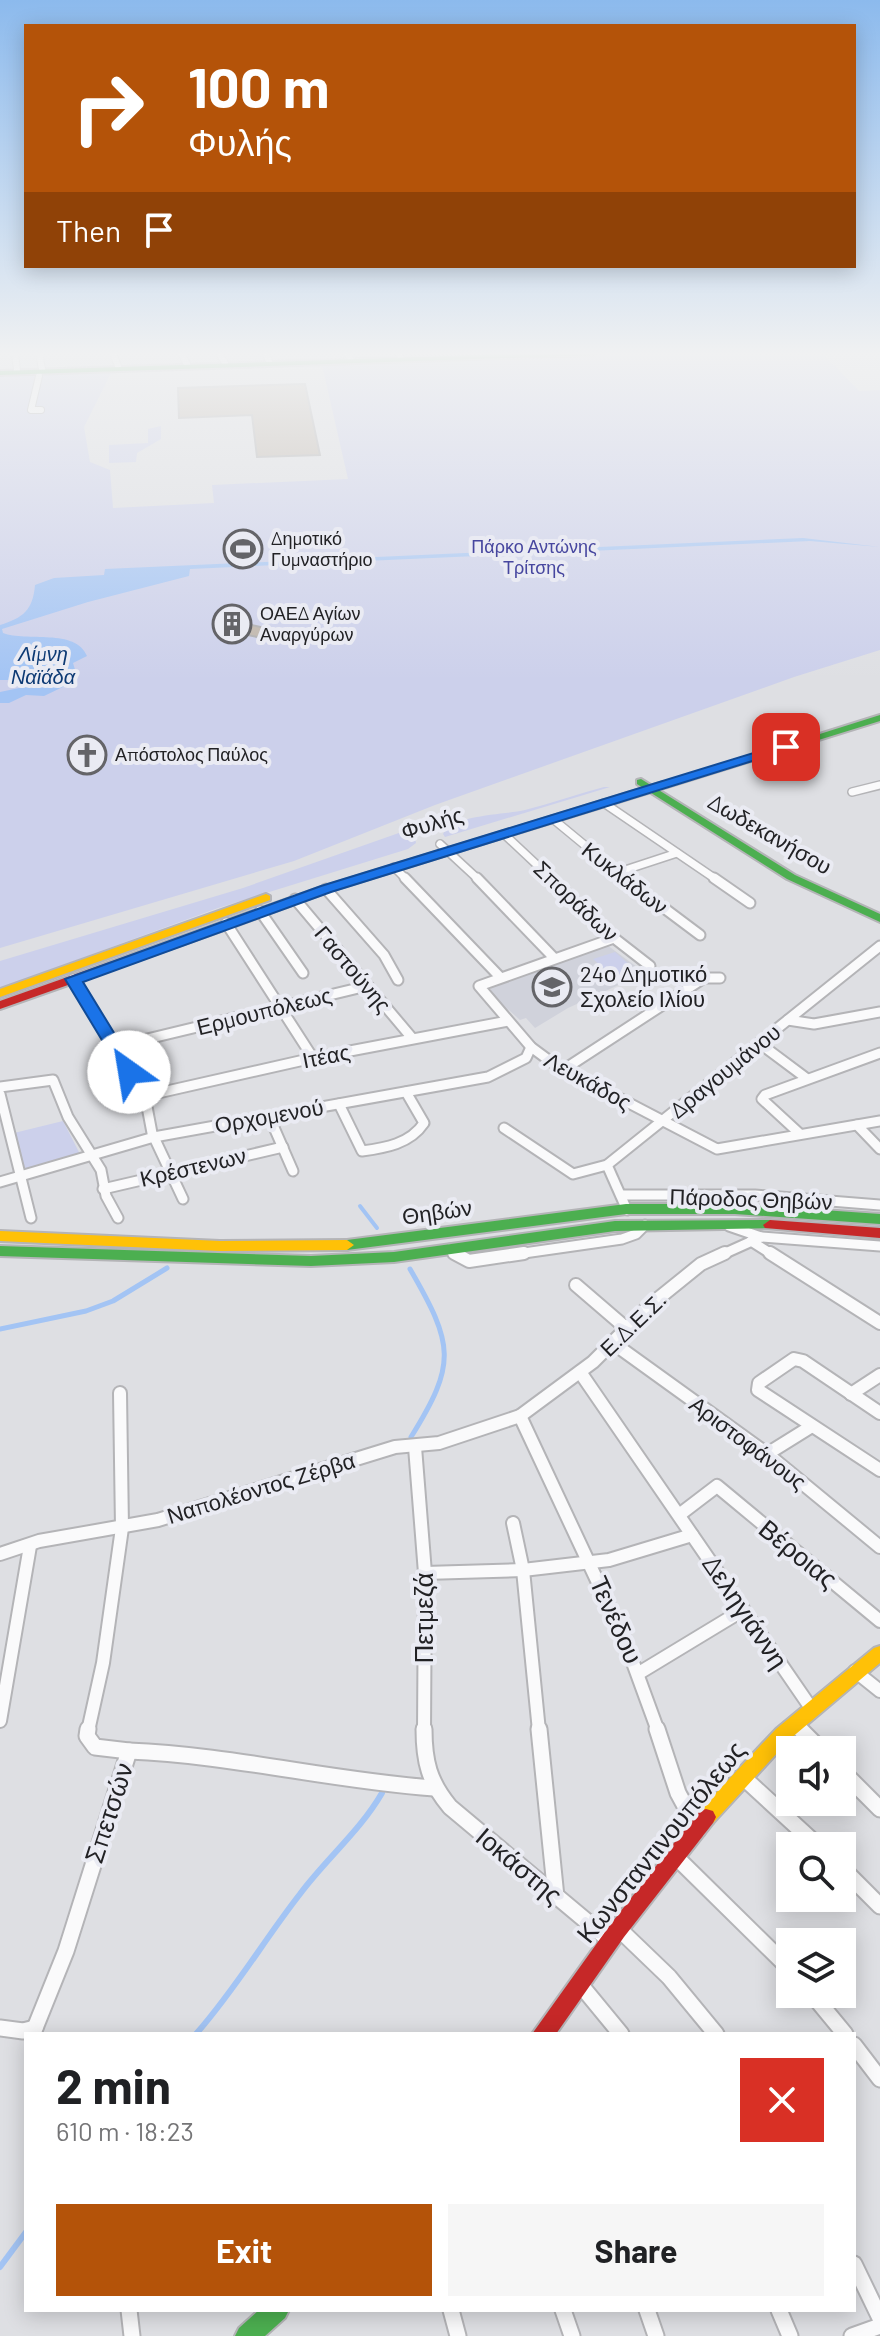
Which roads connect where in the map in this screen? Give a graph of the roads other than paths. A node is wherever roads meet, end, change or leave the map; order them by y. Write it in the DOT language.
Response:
graph roads {
  1 [pos="880,709"];
  2 [pos="880,718"];
  3 [pos="645,785"];
  4 [pos="880,785"];
  5 [pos="852,792"];
  6 [pos="604,803"];
  7 [pos="553,819"];
  8 [pos="504,834"];
  9 [pos="444,848"];
  10 [pos="677,853"];
  11 [pos="394,867"];
  12 [pos="616,873"];
  13 [pos="326,889"];
  14 [pos="295,899"];
  15 [pos="750,903"];
  16 [pos="260,911"];
  17 [pos="880,918"];
  18 [pos="226,923"];
  19 [pos="700,935"];
  20 [pos="614,938"];
  21 [pos="880,946"];
  22 [pos="554,958"];
  23 [pos="650,966"];
  24 [pos="303,973"];
  25 [pos="500,977"];
  26 [pos="720,978"];
  27 [pos="73,979"];
  28 [pos="398,980"];
  29 [pos="367,986"];
  30 [pos="0,993"];
  31 [pos="0,1005"];
  32 [pos="280,1007"];
  33 [pos="880,1012"];
  34 [pos="788,1020"];
  35 [pos="508,1021"];
  36 [pos="412,1038"];
  37 [pos="759,1043"];
  38 [pos="114,1047"];
  39 [pos="534,1049"];
  40 [pos="880,1053"];
  41 [pos="313,1058"];
  42 [pos="558,1067"];
  43 [pos="806,1078"];
  44 [pos="0,1087"];
  45 [pos="406,1092"];
  46 [pos="145,1096"];
  47 [pos="1,1099"];
  48 [pos="339,1104"];
  49 [pos="269,1116"];
  50 [pos="880,1121"];
  51 [pos="662,1122"];
  52 [pos="857,1125"];
  53 [pos="504,1128"];
  54 [pos="800,1134"];
  55 [pos="154,1137"];
  56 [pos="283,1147"];
  57 [pos="880,1149"];
  58 [pos="92,1156"];
  59 [pos="607,1165"];
  60 [pos="169,1171"];
  61 [pos="293,1171"];
  62 [pos="21,1178"];
  63 [pos="0,1182"];
  64 [pos="103,1189"];
  65 [pos="183,1199"];
  66 [pos="624,1202"];
  67 [pos="880,1205"];
  68 [pos="31,1218"];
  69 [pos="118,1218"];
  70 [pos="880,1219"];
  71 [pos="722,1224"];
  72 [pos="880,1233"];
  73 [pos="0,1236"];
  74 [pos="756,1239"];
  75 [pos="880,1246"];
  76 [pos="731,1248"];
  77 [pos="0,1251"];
  78 [pos="576,1285"];
  79 [pos="880,1323"];
  80 [pos="626,1328"];
  81 [pos="613,1343"];
  82 [pos="580,1372"];
  83 [pos="880,1375"];
  84 [pos="120,1393"];
  85 [pos="851,1394"];
  86 [pos="880,1413"];
  87 [pos="520,1416"];
  88 [pos="812,1426"];
  89 [pos="415,1447"];
  90 [pos="767,1454"];
  91 [pos="880,1470"];
  92 [pos="679,1515"];
  93 [pos="513,1523"];
  94 [pos="122,1528"];
  95 [pos="692,1535"];
  96 [pos="30,1546"];
  97 [pos="880,1547"];
  98 [pos="0,1554"];
  99 [pos="589,1562"];
  100 [pos="523,1570"];
  101 [pos="425,1573"];
  102 [pos="743,1610"];
  103 [pos="880,1621"];
  104 [pos="880,1653"];
  105 [pos="855,1671"];
  106 [pos="639,1673"];
  107 [pos="880,1691"];
  108 [pos="811,1708"];
  109 [pos="0,1721"];
  110 [pos="794,1724"];
  111 [pos="806,1736"];
  112 [pos="129,1751"];
  113 [pos="744,1778"];
  114 [pos="856,1785"];
  115 [pos="434,1788"];
  116 [pos="880,1809"];
  117 [pos="698,1830"];
  118 [pos="803,1832"];
  119 [pos="675,1856"];
  120 [pos="856,1882"];
  121 [pos="556,1897"];
  122 [pos="880,1906"];
  123 [pos="613,1934"];
  124 [pos="776,1955"];
  125 [pos="579,1983"];
  126 [pos="824,2008"];
  127 [pos="0,2028"];
  128 [pos="36,2031"];
  129 [pos="544,2032"];
  130 [pos="619,2032"];
  131 [pos="714,2032"];
  132 [pos="843,2032"];
  133 [pos="856,2048"];
  134 [pos="880,2079"];
  135 [pos="856,2268"];
  136 [pos="129,2312"];
  137 [pos="275,2312"];
  138 [pos="452,2312"];
  139 [pos="564,2312"];
  140 [pos="648,2312"];
  141 [pos="780,2312"];
  142 [pos="880,2318"];
  143 [pos="880,2326"];
  144 [pos="132,2336"];
  145 [pos="247,2336"];
  146 [pos="458,2336"];
  147 [pos="572,2336"];
  148 [pos="656,2336"];
  149 [pos="790,2336"];
  150 [pos="852,2336"];
  1 -- 3 [label="main road, Φυλής"];
  2 -- 3 [label="main road, Φυλής"];
  3 -- 6 [label="main road, Φυλής"];
  3 -- 9 [label="main road, Φυλής"];
  3 -- 17 [label="main road, Δωδεκανήσου"];
  4 -- 5 [label="street"];
  6 -- 7 [label="main road, Φυλής"];
  6 -- 10 [label="street"];
  7 -- 8 [label="main road, Φυλής"];
  7 -- 12 [label="street, Κυκλάδων"];
  8 -- 9 [label="main road, Φυλής"];
  8 -- 20 [label="street, Σποράδων"];
  9 -- 11 [label="main road, Φυλής"];
  9 -- 22 [label="street"];
  9 -- 30 [label="main road, Φυλής"];
  10 -- 12 [label="street"];
  10 -- 15 [label="street"];
  11 -- 13 [label="main road, Φυλής"];
  11 -- 25 [label="street"];
  12 -- 19 [label="street, Κυκλάδων"];
  13 -- 14 [label="main road, Φυλής"];
  13 -- 28 [label="street"];
  14 -- 16 [label="main road, Φυλής"];
  14 -- 29 [label="street, Γαστούνης"];
  16 -- 18 [label="main road, Φυλής"];
  16 -- 24 [label="street"];
  18 -- 27 [label="main road, Φυλής"];
  18 -- 32 [label="street"];
  20 -- 22 [label="street"];
  20 -- 23 [label="street, Σποράδων"];
  21 -- 34 [label="street, Δραγουμάνου"];
  22 -- 25 [label="street"];
  25 -- 35 [label="street, Λευκάδος"];
  26 -- 42 [label="street"];
  27 -- 31 [label="main road, Φυλής"];
  27 -- 38 [label="street"];
  29 -- 32 [label="street, Ερμουπόλεως"];
  29 -- 36 [label="street, Γαστούνης"];
  32 -- 38 [label="street, Ερμουπόλεως"];
  32 -- 41 [label="street"];
  33 -- 34 [label="street"];
  34 -- 37 [label="street, Δραγουμάνου"];
  35 -- 36 [label="street, Ιτέας"];
  35 -- 39 [label="street, Λευκάδος"];
  36 -- 41 [label="street, Ιτέας"];
  37 -- 43 [label="street"];
  37 -- 51 [label="street, Δραγουμάνου"];
  38 -- 46 [label="street"];
  39 -- 42 [label="street, Λευκάδος"];
  39 -- 45 [label="street, Ορχομενού"];
  40 -- 43 [label="street"];
  41 -- 46 [label="street, Ιτέας"];
  42 -- 51 [label="street, Λευκάδος"];
  43 -- 54 [label="street"];
  44 -- 58 [label="street"];
  45 -- 48 [label="street, Ορχομενού"];
  45 -- 48 [label="street"];
  46 -- 55 [label="street"];
  47 -- 62 [label="street"];
  48 -- 49 [label="street, Ορχομενού"];
  49 -- 55 [label="street, Ορχομενού"];
  49 -- 56 [label="street"];
  50 -- 52 [label="street"];
  51 -- 54 [label="street, Λευκάδος"];
  51 -- 59 [label="street, Δραγουμάνου"];
  52 -- 54 [label="street"];
  52 -- 57 [label="street"];
  53 -- 59 [label="street"];
  55 -- 58 [label="street, Ορχομενού"];
  55 -- 60 [label="street"];
  56 -- 60 [label="street, Κρέστενων"];
  56 -- 61 [label="street"];
  58 -- 62 [label="street, Ορχομενού"];
  58 -- 64 [label="street"];
  59 -- 66 [label="street"];
  60 -- 64 [label="street, Κρέστενων"];
  60 -- 65 [label="street"];
  62 -- 63 [label="street, Ορχομενού"];
  62 -- 68 [label="street"];
  64 -- 69 [label="street"];
  66 -- 67 [label="street, Πάροδος Θηβών"];
  66 -- 70 [label="main road, Θηβών"];
  66 -- 73 [label="main road, Θηβών"];
  71 -- 72 [label="main road, Θηβών"];
  71 -- 74 [label="street"];
  71 -- 76 [label="street"];
  71 -- 77 [label="main road, Θηβών"];
  74 -- 75 [label="street, Πάροδος Θηβών"];
  74 -- 76 [label="street, Ε.Δ.Ε.Σ."];
  74 -- 79 [label="street"];
  76 -- 80 [label="street, Ε.Δ.Ε.Σ."];
  78 -- 80 [label="street"];
  80 -- 81 [label="street, Ε.Δ.Ε.Σ."];
  81 -- 82 [label="street, Ε.Δ.Ε.Σ."];
  81 -- 90 [label="street, Αριστοφάνους"];
  82 -- 87 [label="street, Ε.Δ.Ε.Σ."];
  82 -- 92 [label="street, Δεληγιάννη"];
  83 -- 85 [label="street"];
  84 -- 94 [label="street, Σπετσών"];
  85 -- 86 [label="street"];
  85 -- 88 [label="street"];
  87 -- 89 [label="street, Ναπολέοντος Ζέρβα"];
  87 -- 99 [label="street, Τενέδου"];
  88 -- 90 [label="street"];
  88 -- 91 [label="street"];
  89 -- 94 [label="street, Ναπολέοντος Ζέρβα"];
  89 -- 101 [label="street, Πετμεζά"];
  90 -- 97 [label="street, Αριστοφάνους"];
  92 -- 95 [label="street, Δεληγιάννη"];
  92 -- 103 [label="street, Βέροιας"];
  93 -- 100 [label="street"];
  94 -- 96 [label="street, Ναπολέοντος Ζέρβα"];
  94 -- 112 [label="street, Σπετσών"];
  95 -- 99 [label="street"];
  95 -- 102 [label="street, Δεληγιάννη"];
  96 -- 98 [label="street, Ναπολέοντος Ζέρβα"];
  96 -- 109 [label="street"];
  99 -- 100 [label="street"];
  99 -- 106 [label="street, Τενέδου"];
  100 -- 101 [label="street"];
  100 -- 121 [label="street"];
  101 -- 115 [label="street, Πετμεζά"];
  102 -- 106 [label="street"];
  102 -- 108 [label="street, Δεληγιάννη"];
  104 -- 105 [label="main road, Κωνσταντινουπόλεως"];
  105 -- 107 [label="street"];
  105 -- 108 [label="main road, Κωνσταντινουπόλεως"];
  106 -- 117 [label="street, Τενέδου"];
  108 -- 110 [label="main road, Κωνσταντινουπόλεως"];
  110 -- 111 [label="street"];
  110 -- 113 [label="main road, Κωνσταντινουπόλεως"];
  112 -- 115 [label="street"];
  112 -- 128 [label="street, Σπετσών"];
  113 -- 117 [label="main road, Κωνσταντινουπόλεως"];
  113 -- 118 [label="street"];
  114 -- 116 [label="street"];
  115 -- 121 [label="street, Ιοκάστης"];
  117 -- 119 [label="main road, Κωνσταντινουπόλεως"];
  119 -- 123 [label="main road, Κωνσταντινουπόλεως"];
  119 -- 124 [label="street"];
  120 -- 122 [label="street"];
  121 -- 123 [label="street, Ιοκάστης"];
  123 -- 125 [label="main road, Κωνσταντινουπόλεως"];
  123 -- 131 [label="street, Ιοκάστης"];
  125 -- 129 [label="main road, Κωνσταντινουπόλεως"];
  125 -- 130 [label="street"];
  126 -- 132 [label="street"];
  127 -- 128 [label="street"];
  133 -- 134 [label="street"];
  135 -- 142 [label="street"];
  136 -- 144 [label="street"];
  137 -- 145 [label="main road"];
  138 -- 146 [label="street"];
  139 -- 147 [label="street"];
  140 -- 148 [label="street"];
  141 -- 149 [label="street"];
  143 -- 150 [label="street"];
}
